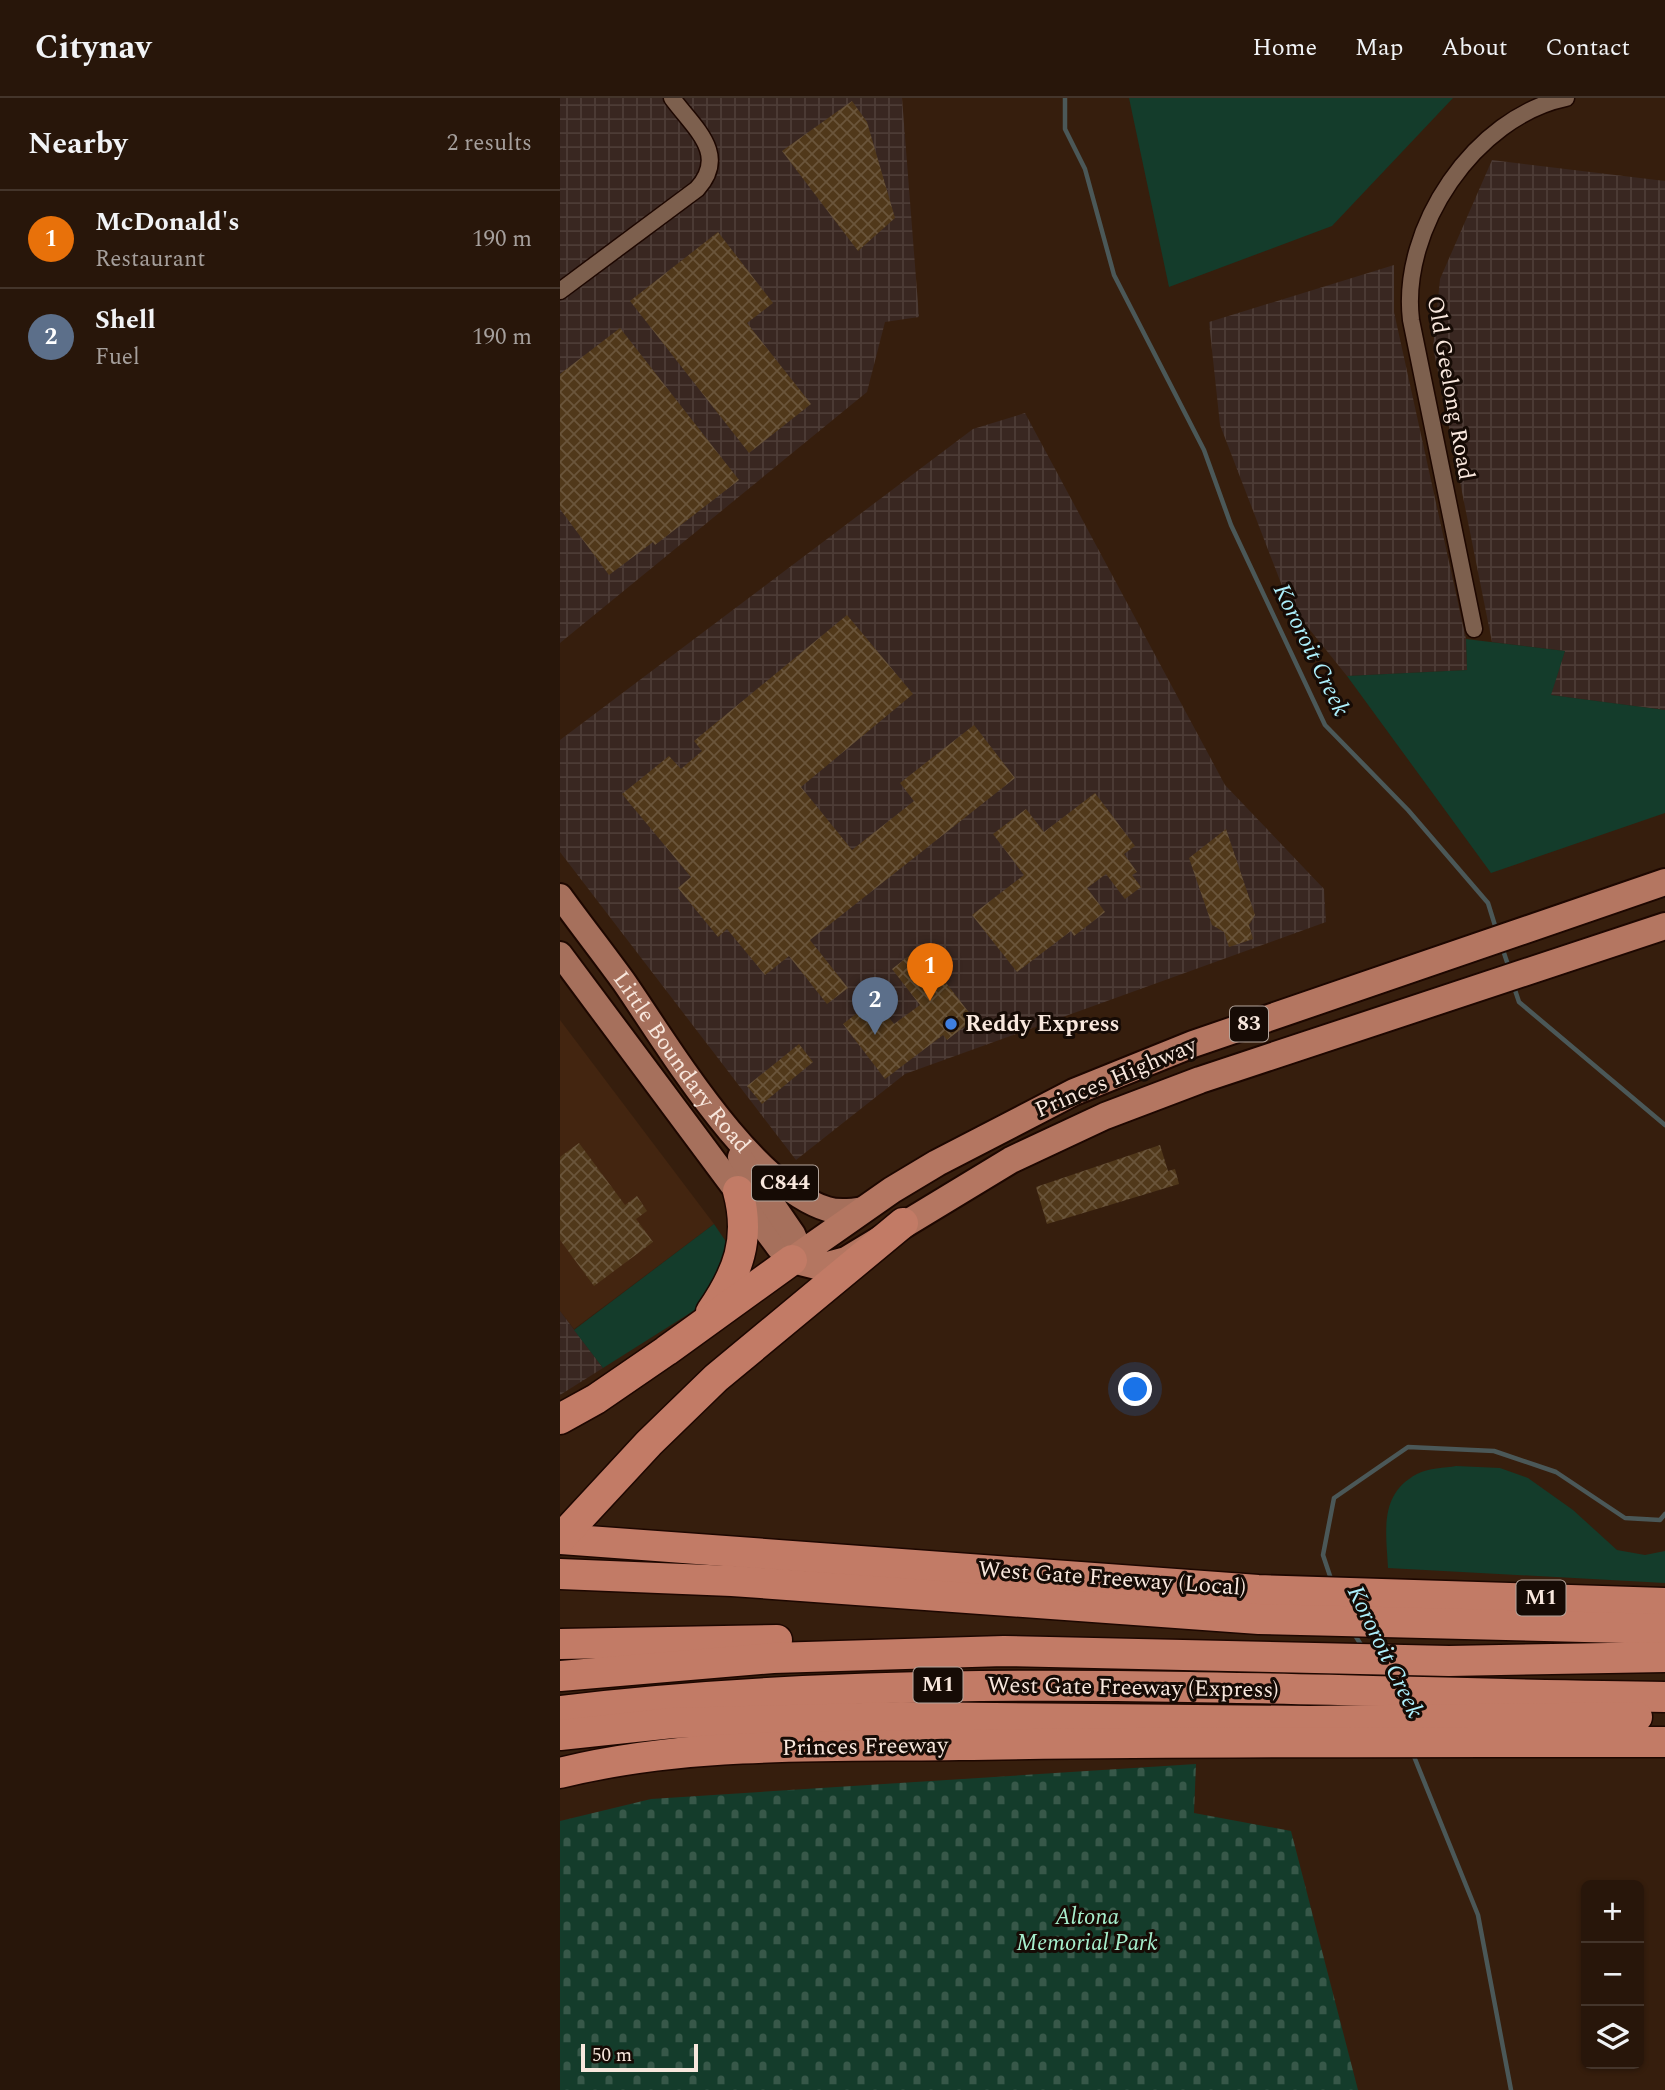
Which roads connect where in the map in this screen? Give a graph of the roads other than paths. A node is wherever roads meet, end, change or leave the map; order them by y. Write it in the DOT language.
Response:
graph roads {
  1 [pos="671,98"];
  2 [pos="1566,98"];
  3 [pos="560,291"];
  4 [pos="1474,629"];
  5 [pos="1665,882"];
  6 [pos="560,897"];
  7 [pos="1665,926"];
  8 [pos="560,954"];
  9 [pos="723,1122"];
  10 [pos="978,1140"];
  11 [pos="1011,1160"];
  12 [pos="738,1191"];
  13 [pos="864,1209"];
  14 [pos="903,1223"];
  15 [pos="798,1259"];
  16 [pos="701,1327"];
  17 [pos="560,1419"];
  18 [pos="649,1443"];
  19 [pos="560,1539"];
  20 [pos="560,1574"];
  21 [pos="1665,1603"];
  22 [pos="1258,1605"];
  23 [pos="1665,1629"];
  24 [pos="560,1644"];
  25 [pos="1004,1651"];
  26 [pos="1665,1657"];
  27 [pos="560,1675"];
  28 [pos="1665,1697"];
  29 [pos="560,1712"];
  30 [pos="1665,1716"];
  31 [pos="1472,1718"];
  32 [pos="672,1723"];
  33 [pos="1312,1732"];
  34 [pos="560,1735"];
  35 [pos="1172,1741"];
  36 [pos="1665,1742"];
  37 [pos="560,1773"];
  1 -- 3 [label="street"];
  2 -- 4 [label="street, Old Geelong Road"];
  5 -- 10 [label="highway, Princes Highway / 83"];
  6 -- 9 [label="main road, Little Boundary Road / C844"];
  7 -- 11 [label="highway, Princes Highway / 83"];
  8 -- 12 [label="main road, Little Boundary Road / C844"];
  9 -- 13 [label="main road, Little Boundary Road / C844"];
  9 -- 15 [label="main road, C844"];
  10 -- 11 [label="highway"];
  10 -- 13 [label="highway, Princes Highway / 83"];
  11 -- 14 [label="highway, Princes Highway / 83"];
  12 -- 15 [label="main road, Little Boundary Road / C844"];
  12 -- 16 [label="highway"];
  13 -- 15 [label="highway, Princes Highway / 83"];
  14 -- 15 [label="highway, Princes Highway"];
  14 -- 18 [label="highway"];
  15 -- 16 [label="highway"];
  15 -- 18 [label="highway"];
  16 -- 17 [label="highway"];
  18 -- 19 [label="highway"];
  19 -- 22 [label="highway, West Gate Freeway (Local) / M1"];
  20 -- 22 [label="highway"];
  21 -- 22 [label="highway, West Gate Freeway (Local) / M1"];
  22 -- 23 [label="highway"];
  24 -- 25 [label="highway"];
  25 -- 26 [label="highway, West Gate Freeway (Express) / M1"];
  25 -- 27 [label="highway, West Gate Freeway (Express) / M1"];
  28 -- 31 [label="highway, West Gate Freeway (Express) / M1"];
  29 -- 31 [label="highway, West Gate Freeway (Express) / M1"];
  30 -- 31 [label="highway"];
  31 -- 33 [label="highway, M1"];
  31 -- 36 [label="highway, M1"];
  32 -- 33 [label="highway"];
  32 -- 34 [label="highway"];
  32 -- 35 [label="highway"];
  33 -- 35 [label="highway, M1"];
  35 -- 37 [label="highway, Princes Freeway / M1"];
}
